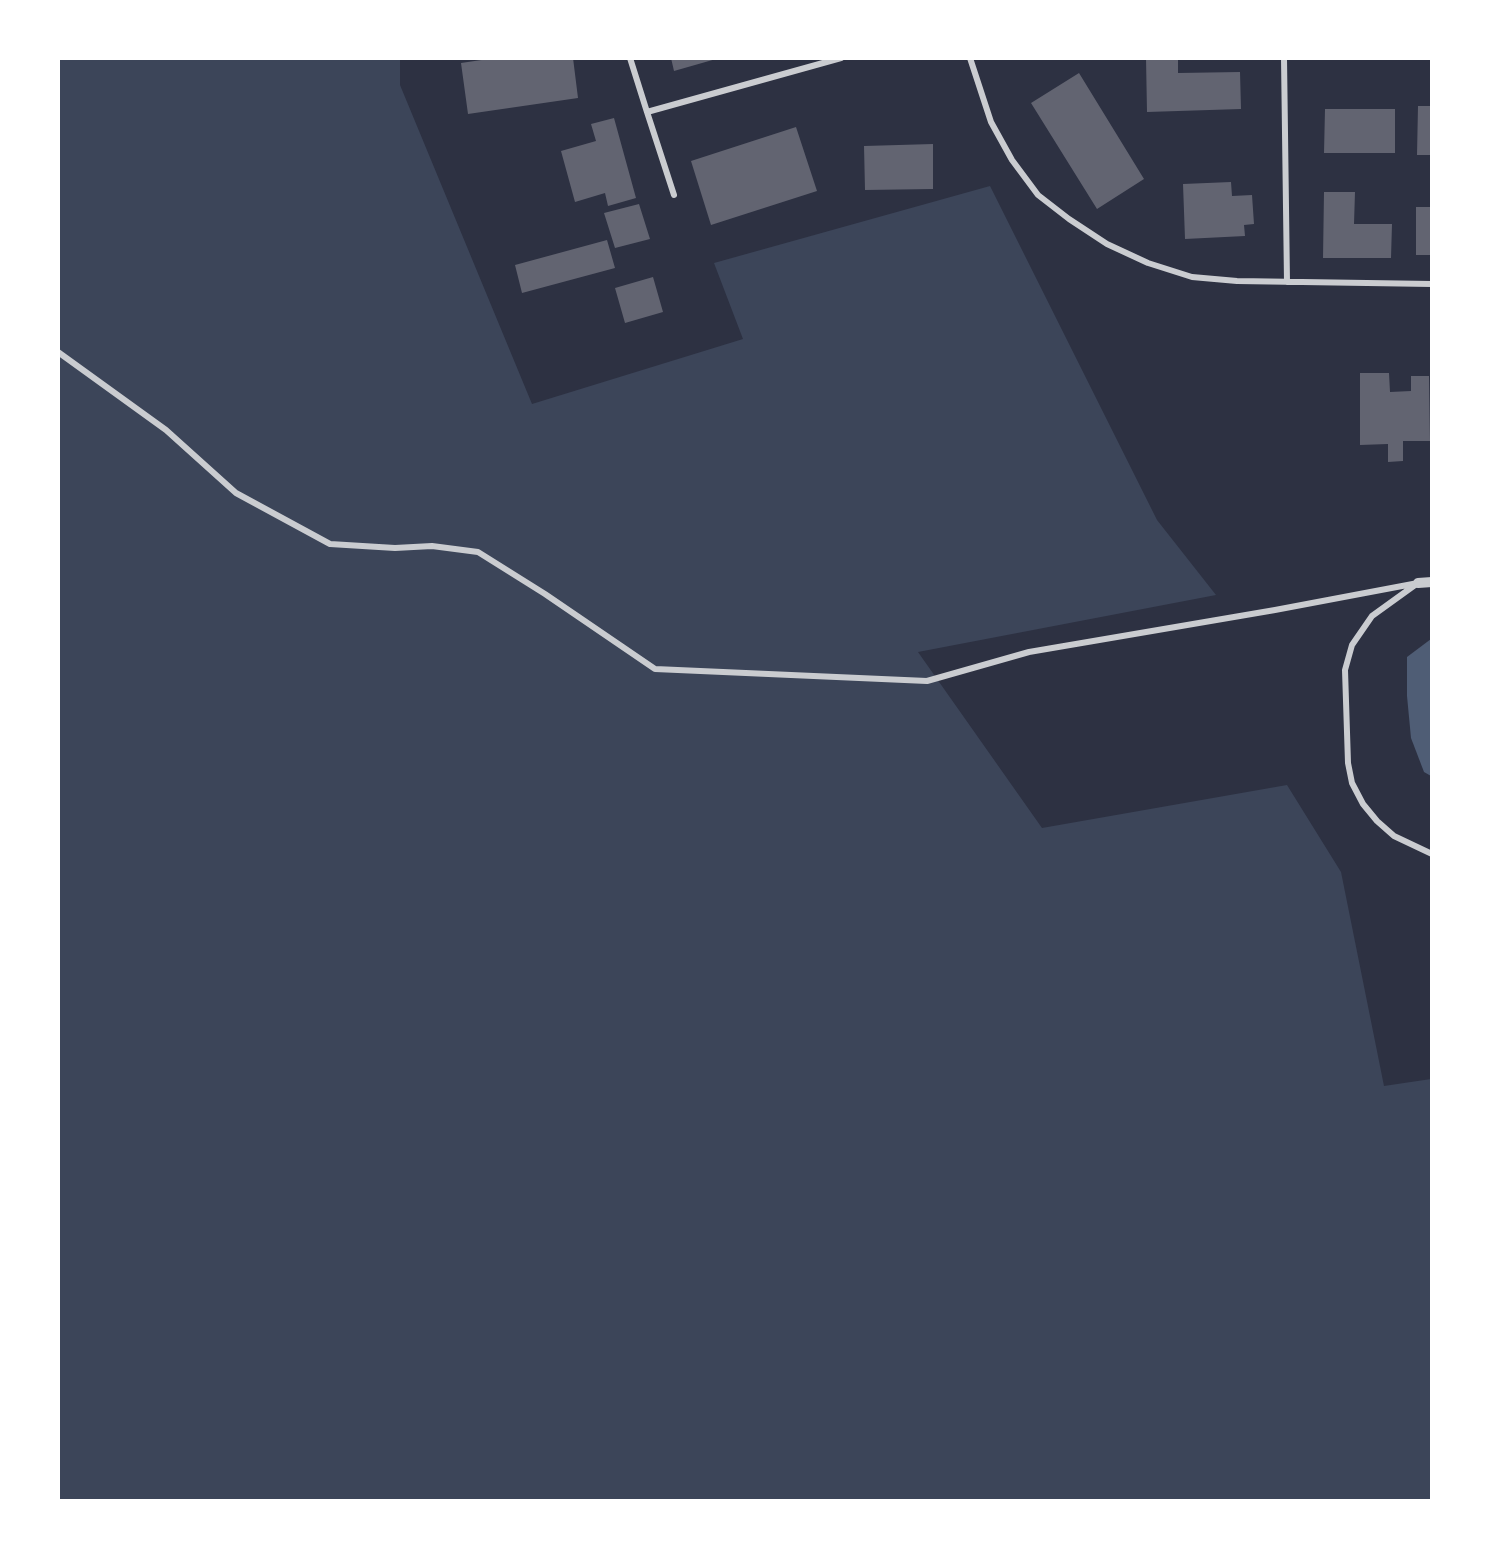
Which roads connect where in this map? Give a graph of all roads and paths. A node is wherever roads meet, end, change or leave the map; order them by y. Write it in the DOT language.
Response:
graph roads {
  1 [pos="630,58"];
  2 [pos="841,58"];
  3 [pos="970,58"];
  4 [pos="1284,58"];
  5 [pos="647,112"];
  6 [pos="674,195"];
  7 [pos="1287,282"];
  8 [pos="1431,284"];
  9 [pos="58,352"];
  10 [pos="1431,582"];
  11 [pos="1418,583"];
  12 [pos="1431,854"];
  1 -- 5 [label="street"];
  2 -- 5 [label="street"];
  3 -- 7 [label="street"];
  4 -- 7 [label="street"];
  5 -- 6 [label="street"];
  7 -- 8 [label="street"];
  9 -- 11 [label="street"];
  10 -- 11 [label="street"];
  11 -- 12 [label="street"];
}
